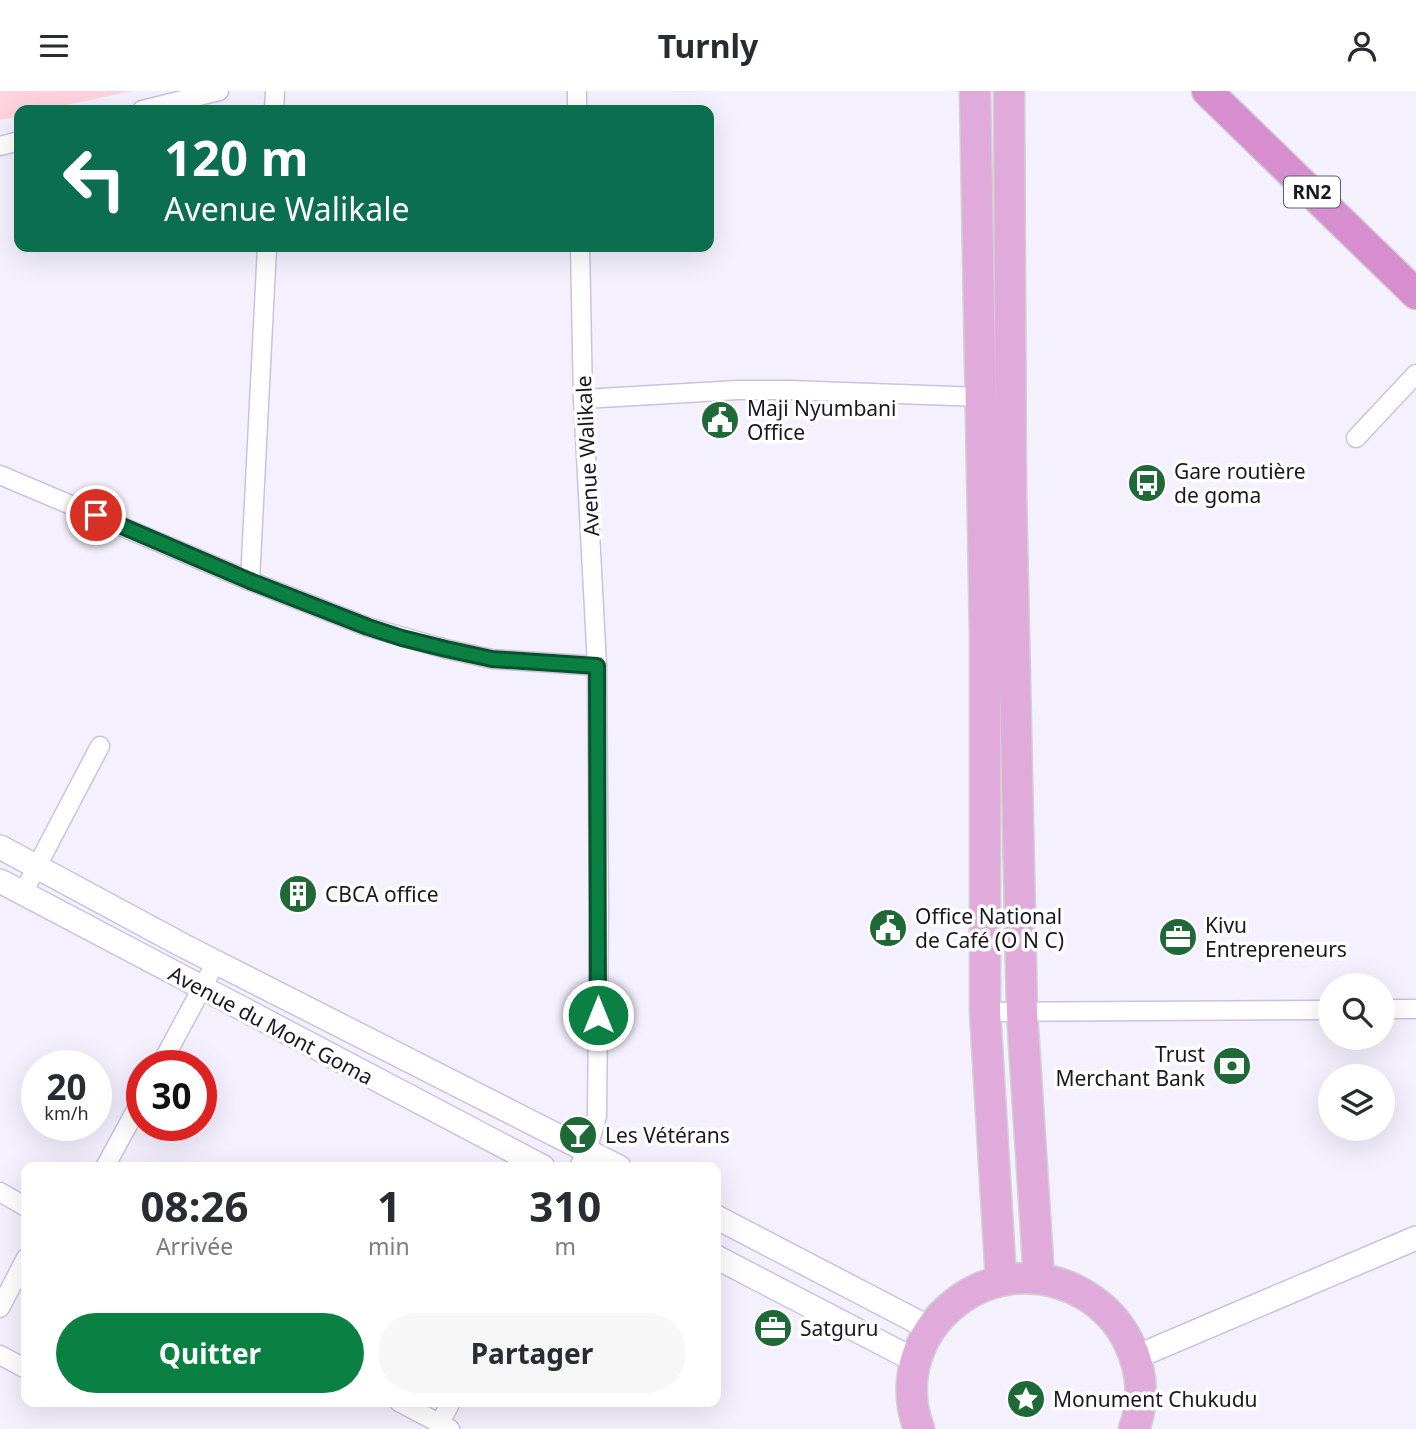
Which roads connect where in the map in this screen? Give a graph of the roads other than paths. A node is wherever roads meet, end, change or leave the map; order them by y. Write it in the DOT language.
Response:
graph roads {
  1 [pos="219,91"];
  2 [pos="975,91"];
  3 [pos="1009,91"];
  4 [pos="1207,91"];
  5 [pos="162,105"];
  6 [pos="267,252"];
  7 [pos="580,252"];
  8 [pos="1416,294"];
  9 [pos="1416,374"];
  10 [pos="981,397"];
  11 [pos="583,399"];
  12 [pos="1356,438"];
  13 [pos="0,475"];
  14 [pos="250,581"];
  15 [pos="597,666"];
  16 [pos="100,746"];
  17 [pos="0,847"];
  18 [pos="37,866"];
  19 [pos="0,881"];
  20 [pos="23,893"];
  21 [pos="216,962"];
  22 [pos="202,989"];
  23 [pos="1395,1009"];
  24 [pos="1416,1009"];
  25 [pos="1318,1010"];
  26 [pos="985,1012"];
  27 [pos="1022,1013"];
  28 [pos="169,1050"];
  29 [pos="126,1129"];
  30 [pos="583,1159"];
  31 [pos="108,1162"];
  32 [pos="533,1162"];
  33 [pos="0,1192"];
  34 [pos="21,1204"];
  35 [pos="721,1220"];
  36 [pos="1416,1238"];
  37 [pos="721,1260"];
  38 [pos="21,1268"];
  39 [pos="1039,1278"];
  40 [pos="1001,1280"];
  41 [pos="0,1308"];
  42 [pos="931,1329"];
  43 [pos="0,1355"];
  44 [pos="1136,1357"];
  45 [pos="916,1361"];
  46 [pos="21,1366"];
  47 [pos="409,1407"];
  48 [pos="450,1407"];
  49 [pos="445,1426"];
  50 [pos="919,1429"];
  51 [pos="1134,1429"];
  1 -- 5 [label="street"];
  2 -- 10 [label="main road"];
  3 -- 27 [label="main road"];
  4 -- 8 [label="highway, RN2"];
  6 -- 14 [label="street"];
  7 -- 11 [label="street, Avenue Walikale"];
  9 -- 12 [label="street"];
  10 -- 11 [label="street"];
  10 -- 26 [label="main road"];
  11 -- 15 [label="street, Avenue Walikale"];
  13 -- 14 [label="street"];
  14 -- 15 [label="street"];
  15 -- 30 [label="street, Avenue Walikale"];
  16 -- 18 [label="street"];
  17 -- 18 [label="street"];
  18 -- 20 [label="street"];
  18 -- 21 [label="street"];
  19 -- 20 [label="street, Avenue du Mont Goma"];
  20 -- 22 [label="street, Avenue du Mont Goma"];
  21 -- 22 [label="street"];
  21 -- 30 [label="street"];
  22 -- 28 [label="street"];
  22 -- 32 [label="street, Avenue du Mont Goma"];
  23 -- 24 [label="street"];
  25 -- 27 [label="street"];
  26 -- 27 [label="street"];
  26 -- 40 [label="main road"];
  27 -- 39 [label="main road"];
  29 -- 31 [label="street"];
  33 -- 34 [label="street"];
  35 -- 42 [label="street"];
  36 -- 44 [label="street"];
  37 -- 45 [label="street"];
  38 -- 41 [label="street"];
  39 -- 40 [label="main road"];
  39 -- 44 [label="main road"];
  40 -- 42 [label="main road"];
  42 -- 45 [label="main road"];
  43 -- 46 [label="street"];
  44 -- 51 [label="main road"];
  45 -- 50 [label="main road"];
  47 -- 49 [label="street"];
  48 -- 49 [label="street"];
}
